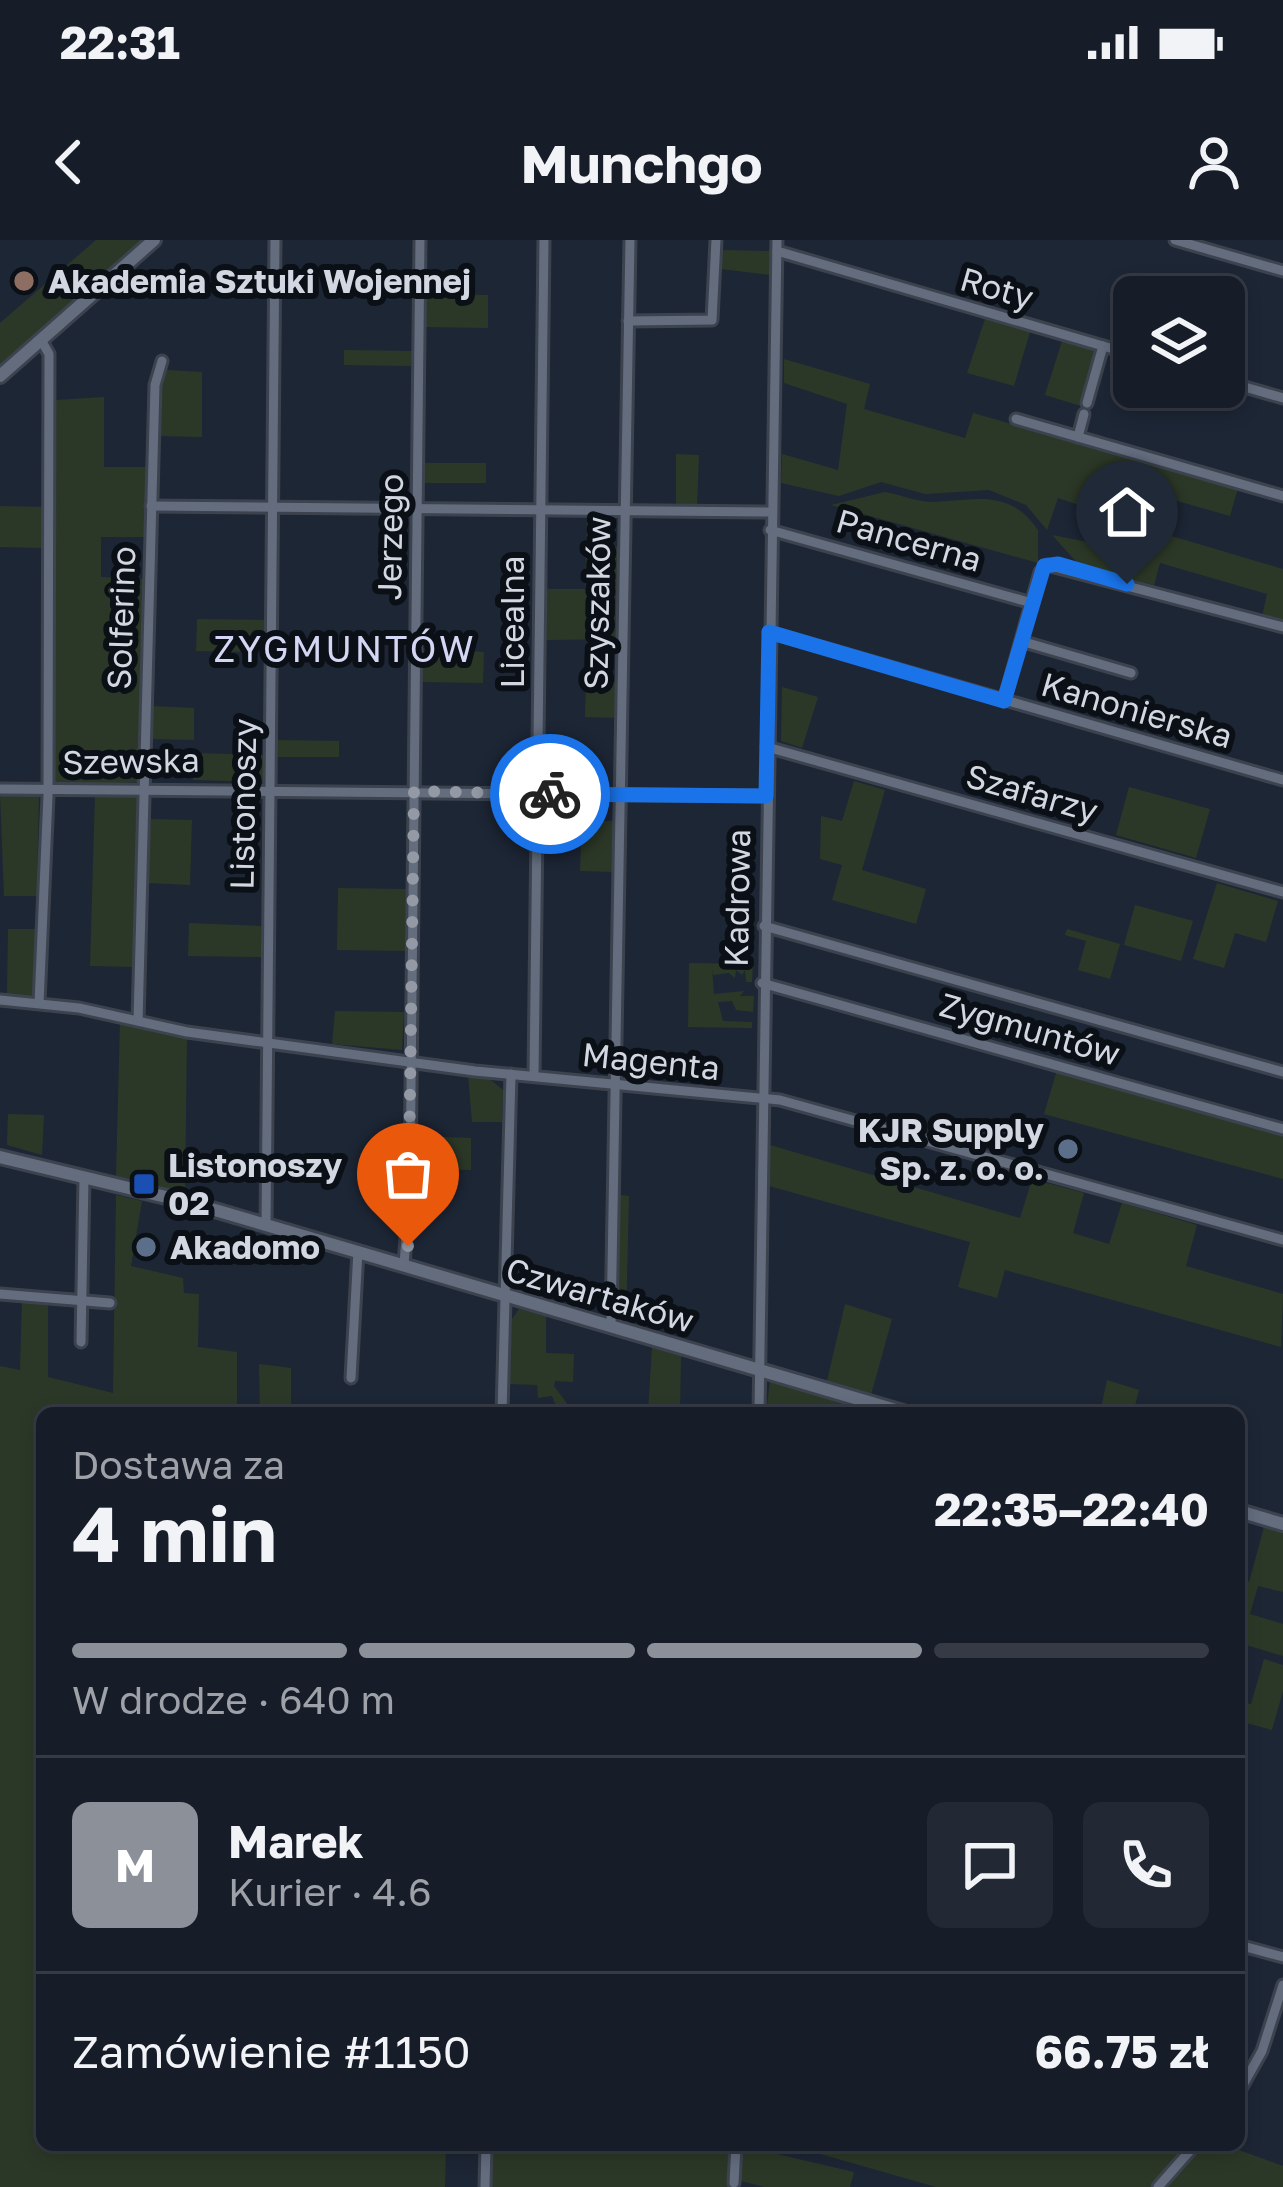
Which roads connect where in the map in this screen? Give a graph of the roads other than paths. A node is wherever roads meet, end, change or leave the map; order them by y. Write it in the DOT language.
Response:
graph roads {
  1 [pos="154,240"];
  2 [pos="274,240"];
  3 [pos="420,240"];
  4 [pos="544,240"];
  5 [pos="630,240"];
  6 [pos="716,240"];
  7 [pos="1175,240"];
  8 [pos="777,246"];
  9 [pos="1283,271"];
  10 [pos="628,321"];
  11 [pos="41,340"];
  12 [pos="1103,346"];
  13 [pos="1113,349"];
  14 [pos="162,361"];
  15 [pos="0,376"];
  16 [pos="1245,387"];
  17 [pos="1283,398"];
  18 [pos="1016,419"];
  19 [pos="1078,437"];
  20 [pos="1283,496"];
  21 [pos="151,506"];
  22 [pos="272,508"];
  23 [pos="417,511"];
  24 [pos="539,511"];
  25 [pos="625,512"];
  26 [pos="771,512"];
  27 [pos="770,530"];
  28 [pos="1032,603"];
  29 [pos="1283,627"];
  30 [pos="769,632"];
  31 [pos="1022,641"];
  32 [pos="1132,673"];
  33 [pos="1004,701"];
  34 [pos="767,747"];
  35 [pos="1283,780"];
  36 [pos="144,786"];
  37 [pos="270,788"];
  38 [pos="0,789"];
  39 [pos="47,789"];
  40 [pos="414,791"];
  41 [pos="537,794"];
  42 [pos="622,795"];
  43 [pos="766,796"];
  44 [pos="1283,892"];
  45 [pos="764,926"];
  46 [pos="763,983"];
  47 [pos="0,1000"];
  48 [pos="39,1003"];
  49 [pos="138,1022"];
  50 [pos="267,1040"];
  51 [pos="411,1060"];
  52 [pos="1283,1072"];
  53 [pos="511,1074"];
  54 [pos="534,1076"];
  55 [pos="616,1085"];
  56 [pos="765,1099"];
  57 [pos="1283,1129"];
  58 [pos="0,1157"];
  59 [pos="85,1178"];
  60 [pos="266,1225"];
  61 [pos="1283,1240"];
  62 [pos="358,1251"];
  63 [pos="404,1265"];
  64 [pos="0,1294"];
  65 [pos="505,1295"];
  66 [pos="82,1302"];
  67 [pos="110,1303"];
  68 [pos="611,1326"];
  69 [pos="81,1342"];
  70 [pos="760,1370"];
  71 [pos="351,1378"];
  72 [pos="502,1407"];
  73 [pos="759,1407"];
  74 [pos="886,1407"];
  75 [pos="1245,1513"];
  76 [pos="1283,1524"];
  77 [pos="1245,1947"];
  78 [pos="1283,1957"];
  79 [pos="1283,1985"];
  80 [pos="1245,2067"];
  81 [pos="1253,2069"];
  82 [pos="1245,2082"];
  83 [pos="486,2151"];
  84 [pos="736,2151"];
  85 [pos="1190,2151"];
  86 [pos="734,2183"];
  87 [pos="485,2187"];
  88 [pos="1158,2187"];
  1 -- 11 [label="street"];
  2 -- 22 [label="street, Listonoszy"];
  3 -- 23 [label="street, Jerzego"];
  4 -- 24 [label="street, Licealna"];
  5 -- 10 [label="street, Szyszaków"];
  6 -- 10 [label="street"];
  7 -- 9 [label="street"];
  8 -- 12 [label="street, Roty"];
  8 -- 26 [label="street, Kadrowa"];
  10 -- 25 [label="street, Szyszaków"];
  11 -- 15 [label="street"];
  11 -- 39 [label="street"];
  12 -- 13 [label="street, Roty"];
  12 -- 19 [label="street"];
  14 -- 21 [label="street, Solferino"];
  16 -- 17 [label="street"];
  18 -- 19 [label="street"];
  19 -- 20 [label="street"];
  21 -- 22 [label="street"];
  21 -- 36 [label="street, Solferino"];
  22 -- 23 [label="street"];
  22 -- 37 [label="street, Listonoszy"];
  23 -- 24 [label="street"];
  23 -- 40 [label="street, Jerzego"];
  24 -- 25 [label="street"];
  24 -- 41 [label="street, Licealna"];
  25 -- 26 [label="street"];
  25 -- 42 [label="street, Szyszaków"];
  26 -- 27 [label="street, Kadrowa"];
  27 -- 28 [label="street, Pancerna"];
  27 -- 30 [label="street, Kadrowa"];
  28 -- 29 [label="street"];
  28 -- 31 [label="street"];
  30 -- 33 [label="street, Kanonierska"];
  30 -- 34 [label="street, Kadrowa"];
  31 -- 32 [label="street"];
  31 -- 33 [label="street"];
  33 -- 35 [label="street, Kanonierska"];
  34 -- 43 [label="street, Kadrowa"];
  34 -- 44 [label="street, Szafarzy"];
  36 -- 37 [label="street, Szewska"];
  36 -- 39 [label="street, Szewska"];
  36 -- 49 [label="street, Solferino"];
  37 -- 40 [label="street, Szewska"];
  37 -- 50 [label="street, Listonoszy"];
  38 -- 39 [label="street, Szewska"];
  39 -- 48 [label="street"];
  40 -- 41 [label="street, Szewska"];
  40 -- 51 [label="street, Jerzego"];
  41 -- 42 [label="street, Szewska"];
  41 -- 54 [label="street, Licealna"];
  42 -- 43 [label="street, Szewska"];
  42 -- 55 [label="street, Szyszaków"];
  43 -- 45 [label="street, Kadrowa"];
  45 -- 46 [label="street, Kadrowa"];
  45 -- 52 [label="street"];
  46 -- 56 [label="street, Kadrowa"];
  46 -- 57 [label="street, Zygmuntów"];
  47 -- 48 [label="street, Magenta"];
  48 -- 49 [label="street, Magenta"];
  49 -- 50 [label="street, Magenta"];
  50 -- 51 [label="street, Magenta"];
  50 -- 60 [label="street, Listonoszy"];
  51 -- 53 [label="street, Magenta"];
  51 -- 63 [label="street, Jerzego"];
  53 -- 54 [label="street, Magenta"];
  53 -- 65 [label="street"];
  54 -- 55 [label="street, Magenta"];
  55 -- 56 [label="street, Magenta"];
  55 -- 68 [label="street, Szyszaków"];
  56 -- 61 [label="street, Magenta"];
  56 -- 70 [label="street, Kadrowa"];
  58 -- 59 [label="street, Czwartaków"];
  59 -- 60 [label="street, Czwartaków"];
  59 -- 66 [label="street"];
  60 -- 62 [label="street, Czwartaków"];
  62 -- 63 [label="street, Czwartaków"];
  62 -- 71 [label="street"];
  63 -- 65 [label="street, Czwartaków"];
  64 -- 66 [label="street"];
  65 -- 68 [label="street, Czwartaków"];
  65 -- 72 [label="street"];
  66 -- 67 [label="street"];
  66 -- 69 [label="street"];
  68 -- 70 [label="street, Czwartaków"];
  70 -- 73 [label="street, Kadrowa"];
  70 -- 74 [label="street, Czwartaków"];
  75 -- 76 [label="street"];
  77 -- 78 [label="street"];
  79 -- 81 [label="street"];
  80 -- 81 [label="street"];
  81 -- 82 [label="street"];
  83 -- 87 [label="street"];
  84 -- 86 [label="street"];
  85 -- 88 [label="street"];
}
